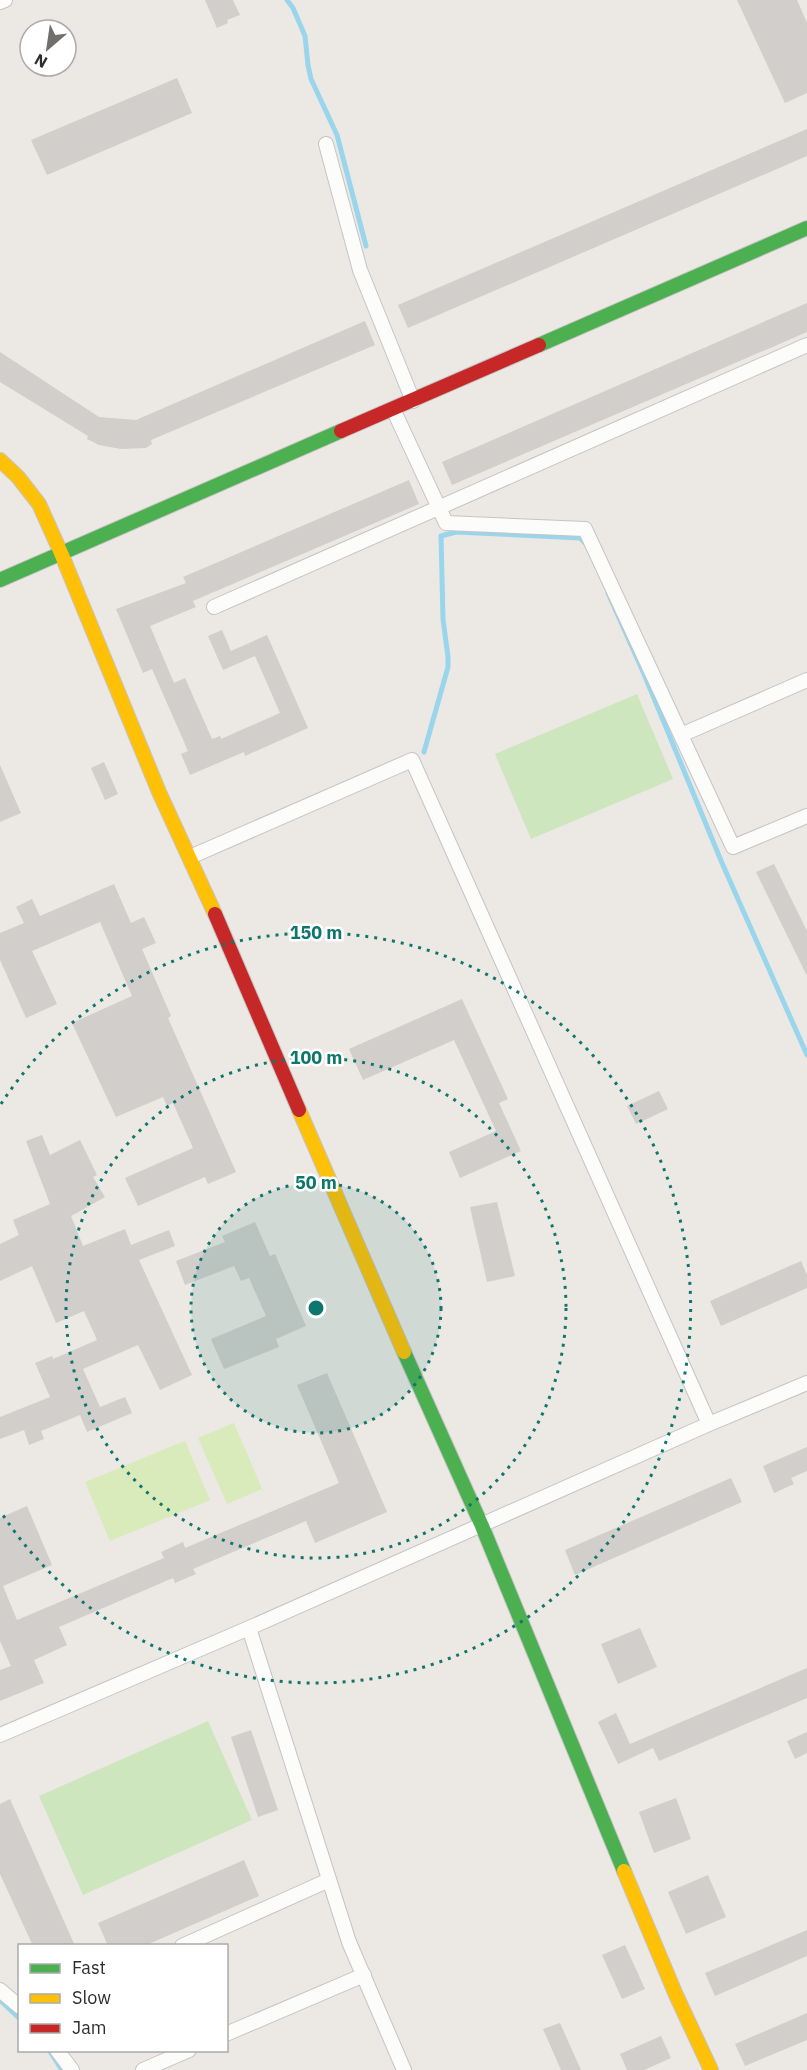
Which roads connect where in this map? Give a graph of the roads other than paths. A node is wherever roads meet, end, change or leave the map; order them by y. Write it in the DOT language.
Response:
graph roads {
  1 [pos="4,0"];
  2 [pos="0,2"];
  3 [pos="326,144"];
  4 [pos="807,228"];
  5 [pos="807,345"];
  6 [pos="413,401"];
  7 [pos="393,409"];
  8 [pos="0,460"];
  9 [pos="440,509"];
  10 [pos="61,553"];
  11 [pos="0,580"];
  12 [pos="214,608"];
  13 [pos="807,680"];
  14 [pos="681,735"];
  15 [pos="807,816"];
  16 [pos="190,857"];
  17 [pos="807,1383"];
  18 [pos="709,1424"];
  19 [pos="482,1526"];
  20 [pos="249,1628"];
  21 [pos="0,1735"];
  22 [pos="329,1880"];
  23 [pos="186,1944"];
  24 [pos="364,1975"];
  25 [pos="0,1990"];
  26 [pos="18,2005"];
  27 [pos="228,2033"];
  28 [pos="58,2052"];
  29 [pos="184,2052"];
  30 [pos="72,2070"];
  31 [pos="143,2070"];
  32 [pos="404,2070"];
  33 [pos="711,2070"];
  1 -- 2 [label="street"];
  3 -- 6 [label="street"];
  4 -- 6 [label="main road"];
  5 -- 9 [label="street"];
  6 -- 7 [label="main road"];
  7 -- 9 [label="street"];
  7 -- 10 [label="main road"];
  8 -- 10 [label="main road"];
  9 -- 12 [label="street"];
  9 -- 14 [label="street"];
  10 -- 11 [label="main road"];
  10 -- 16 [label="main road"];
  13 -- 14 [label="street"];
  14 -- 15 [label="street"];
  16 -- 18 [label="street"];
  16 -- 19 [label="main road"];
  17 -- 18 [label="street"];
  18 -- 19 [label="street"];
  19 -- 20 [label="street"];
  19 -- 33 [label="main road"];
  20 -- 21 [label="street"];
  20 -- 22 [label="street"];
  22 -- 23 [label="street"];
  22 -- 24 [label="street"];
  24 -- 27 [label="street"];
  24 -- 32 [label="street"];
  25 -- 26 [label="street"];
  28 -- 30 [label="street"];
  29 -- 31 [label="street"];
}
